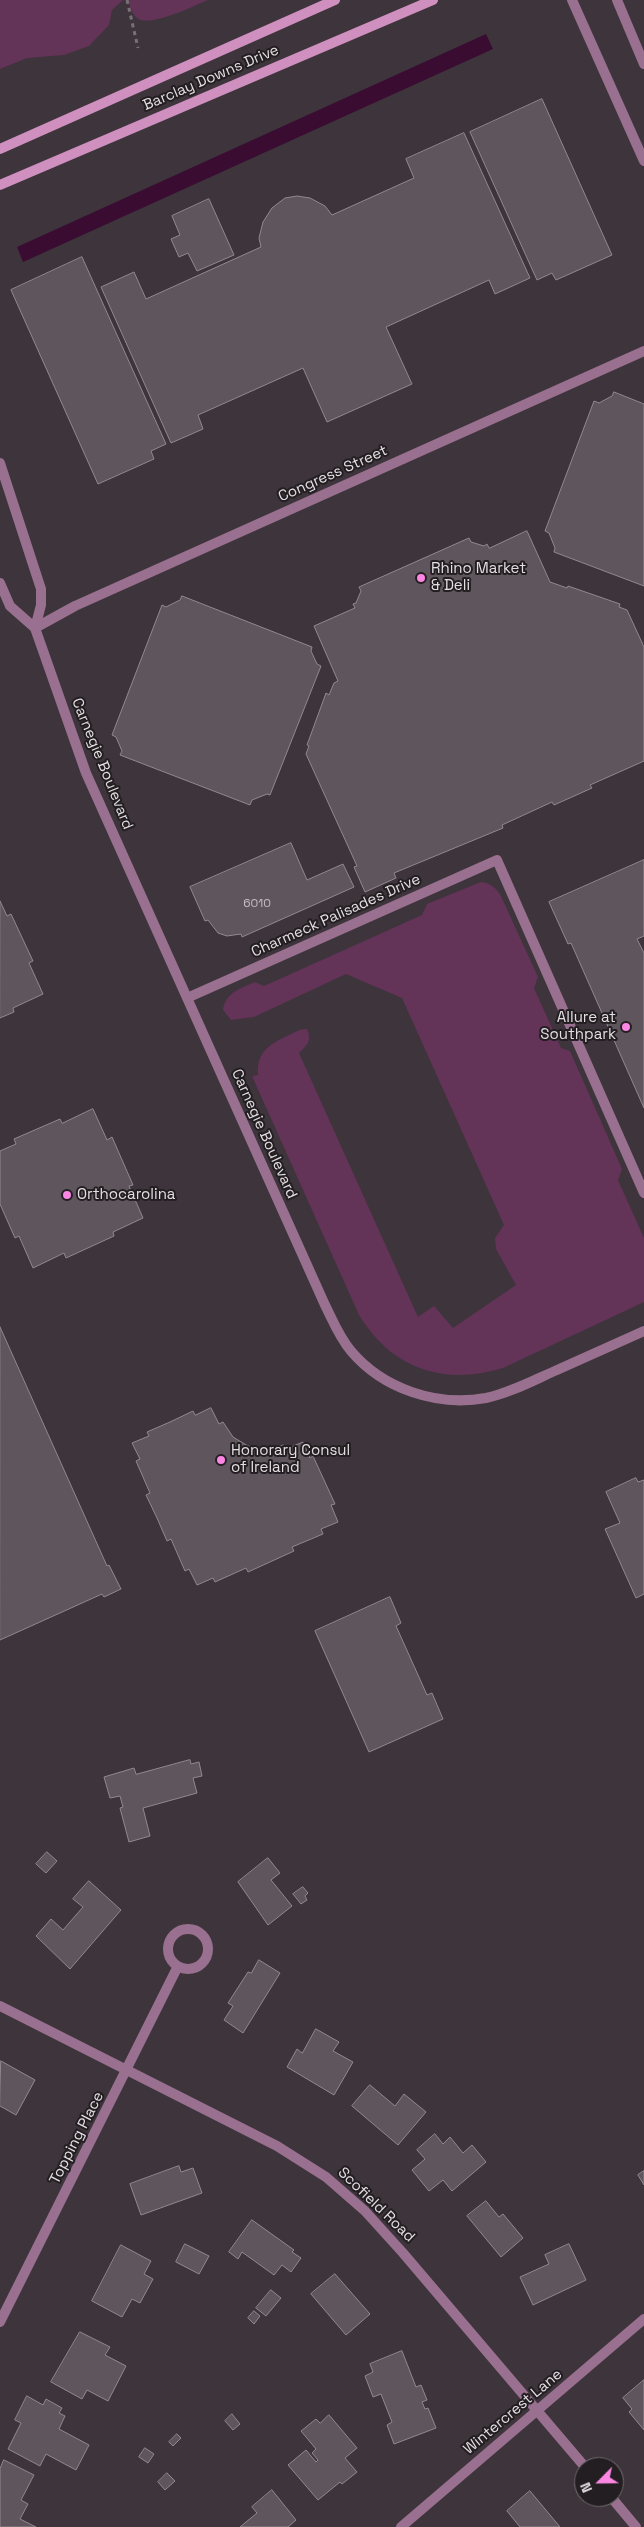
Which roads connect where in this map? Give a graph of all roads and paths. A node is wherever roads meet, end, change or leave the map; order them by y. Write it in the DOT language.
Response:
graph roads {
  1 [pos="127,0"];
  2 [pos="335,0"];
  3 [pos="433,0"];
  4 [pos="572,0"];
  5 [pos="617,0"];
  6 [pos="138,48"];
  7 [pos="644,64"];
  8 [pos="0,149"];
  9 [pos="644,161"];
  10 [pos="0,185"];
  11 [pos="644,351"];
  12 [pos="0,463"];
  13 [pos="0,583"];
  14 [pos="35,628"];
  15 [pos="187,998"];
  16 [pos="644,1193"];
  17 [pos="644,1331"];
  18 [pos="178,1966"];
  19 [pos="0,2006"];
  20 [pos="128,2071"];
  21 [pos="644,2319"];
  22 [pos="0,2322"];
  23 [pos="538,2411"];
  24 [pos="577,2457"];
  25 [pos="619,2507"];
  26 [pos="401,2527"];
  27 [pos="636,2527"];
  1 -- 6 [label="path"];
  2 -- 8 [label="street, Barclay Downs Drive"];
  3 -- 10 [label="street, Barclay Downs Drive"];
  4 -- 9 [label="street"];
  5 -- 7 [label="street"];
  11 -- 14 [label="street, Congress Street"];
  12 -- 14 [label="street"];
  13 -- 14 [label="street, Carnegie Boulevard"];
  14 -- 15 [label="street, Carnegie Boulevard"];
  15 -- 16 [label="street, Charmeck Palisades Drive"];
  15 -- 17 [label="street, Carnegie Boulevard"];
  18 -- 18 [label="street"];
  18 -- 20 [label="street, Topping Place"];
  19 -- 20 [label="street, Scofield Road"];
  20 -- 22 [label="street, Topping Place"];
  20 -- 23 [label="street, Scofield Road"];
  21 -- 23 [label="street, Wintercrest Lane"];
  23 -- 24 [label="street, Scofield Road"];
  23 -- 26 [label="street, Wintercrest Lane"];
  25 -- 27 [label="street"];
}
